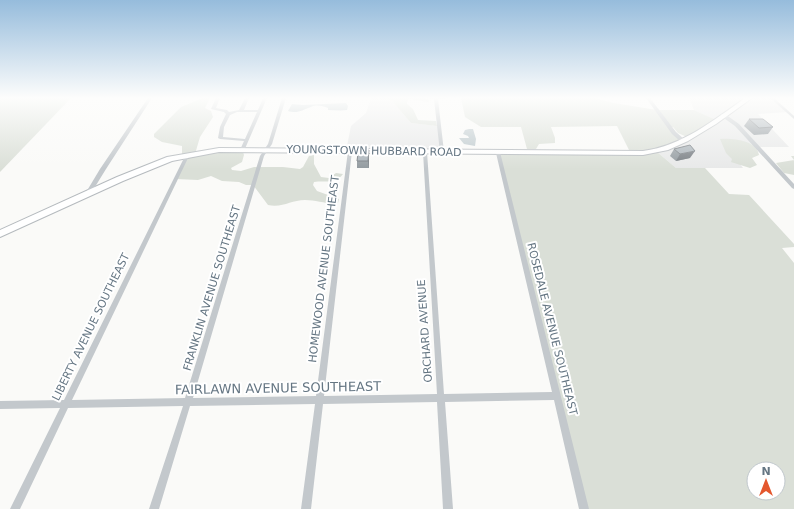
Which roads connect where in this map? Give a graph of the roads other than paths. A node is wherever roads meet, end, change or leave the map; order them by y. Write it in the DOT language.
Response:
graph roads {
  1 [pos="134,122"];
  2 [pos="224,122"];
  3 [pos="254,122"];
  4 [pos="277,122"];
  5 [pos="439,122"];
  6 [pos="666,122"];
  7 [pos="714,122"];
  8 [pos="732,122"];
  9 [pos="245,140"];
  10 [pos="683,141"];
  11 [pos="242,150"];
  12 [pos="266,150"];
  13 [pos="350,151"];
  14 [pos="425,152"];
  15 [pos="442,152"];
  16 [pos="498,154"];
  17 [pos="187,156"];
  18 [pos="794,187"];
  19 [pos="88,194"];
  20 [pos="0,234"];
  21 [pos="557,396"];
  22 [pos="441,397"];
  23 [pos="320,400"];
  24 [pos="188,402"];
  25 [pos="66,404"];
  26 [pos="0,405"];
  27 [pos="16,509"];
  28 [pos="154,509"];
  29 [pos="306,509"];
  30 [pos="448,509"];
  31 [pos="584,509"];
  1 -- 19 [label="street"];
  2 -- 9 [label="street"];
  3 -- 9 [label="street"];
  4 -- 12 [label="street, FRANKLIN AVENUE SOUTHEAST"];
  5 -- 15 [label="street"];
  6 -- 10 [label="street"];
  7 -- 10 [label="main road, YOUNGSTOWN HUBBARD ROAD"];
  8 -- 18 [label="street"];
  9 -- 11 [label="street"];
  10 -- 16 [label="main road, YOUNGSTOWN HUBBARD ROAD"];
  11 -- 12 [label="main road, YOUNGSTOWN HUBBARD ROAD"];
  11 -- 17 [label="main road, YOUNGSTOWN HUBBARD ROAD"];
  12 -- 13 [label="main road, YOUNGSTOWN HUBBARD ROAD"];
  12 -- 24 [label="street, FRANKLIN AVENUE SOUTHEAST"];
  13 -- 14 [label="main road, YOUNGSTOWN HUBBARD ROAD"];
  13 -- 23 [label="street, HOMEWOOD AVENUE SOUTHEAST"];
  14 -- 15 [label="main road, YOUNGSTOWN HUBBARD ROAD"];
  14 -- 22 [label="street, ORCHARD AVENUE"];
  15 -- 16 [label="main road, YOUNGSTOWN HUBBARD ROAD"];
  16 -- 21 [label="street, ROSEDALE AVENUE SOUTHEAST"];
  17 -- 19 [label="main road, YOUNGSTOWN HUBBARD ROAD"];
  17 -- 25 [label="street, LIBERTY AVENUE SOUTHEAST"];
  19 -- 20 [label="main road, YOUNGSTOWN HUBBARD ROAD"];
  21 -- 22 [label="street, FAIRLAWN AVENUE SOUTHEAST"];
  21 -- 31 [label="street, ROSEDALE AVENUE SOUTHEAST"];
  22 -- 23 [label="street, FAIRLAWN AVENUE SOUTHEAST"];
  22 -- 30 [label="street, ORCHARD AVENUE"];
  23 -- 24 [label="street, FAIRLAWN AVENUE SOUTHEAST"];
  23 -- 29 [label="street, HOMEWOOD AVENUE SOUTHEAST"];
  24 -- 25 [label="street, FAIRLAWN AVENUE SOUTHEAST"];
  24 -- 28 [label="street, FRANKLIN AVENUE SOUTHEAST"];
  25 -- 26 [label="street, FAIRLAWN AVENUE SOUTHEAST"];
  25 -- 27 [label="street, LIBERTY AVENUE SOUTHEAST"];
}
